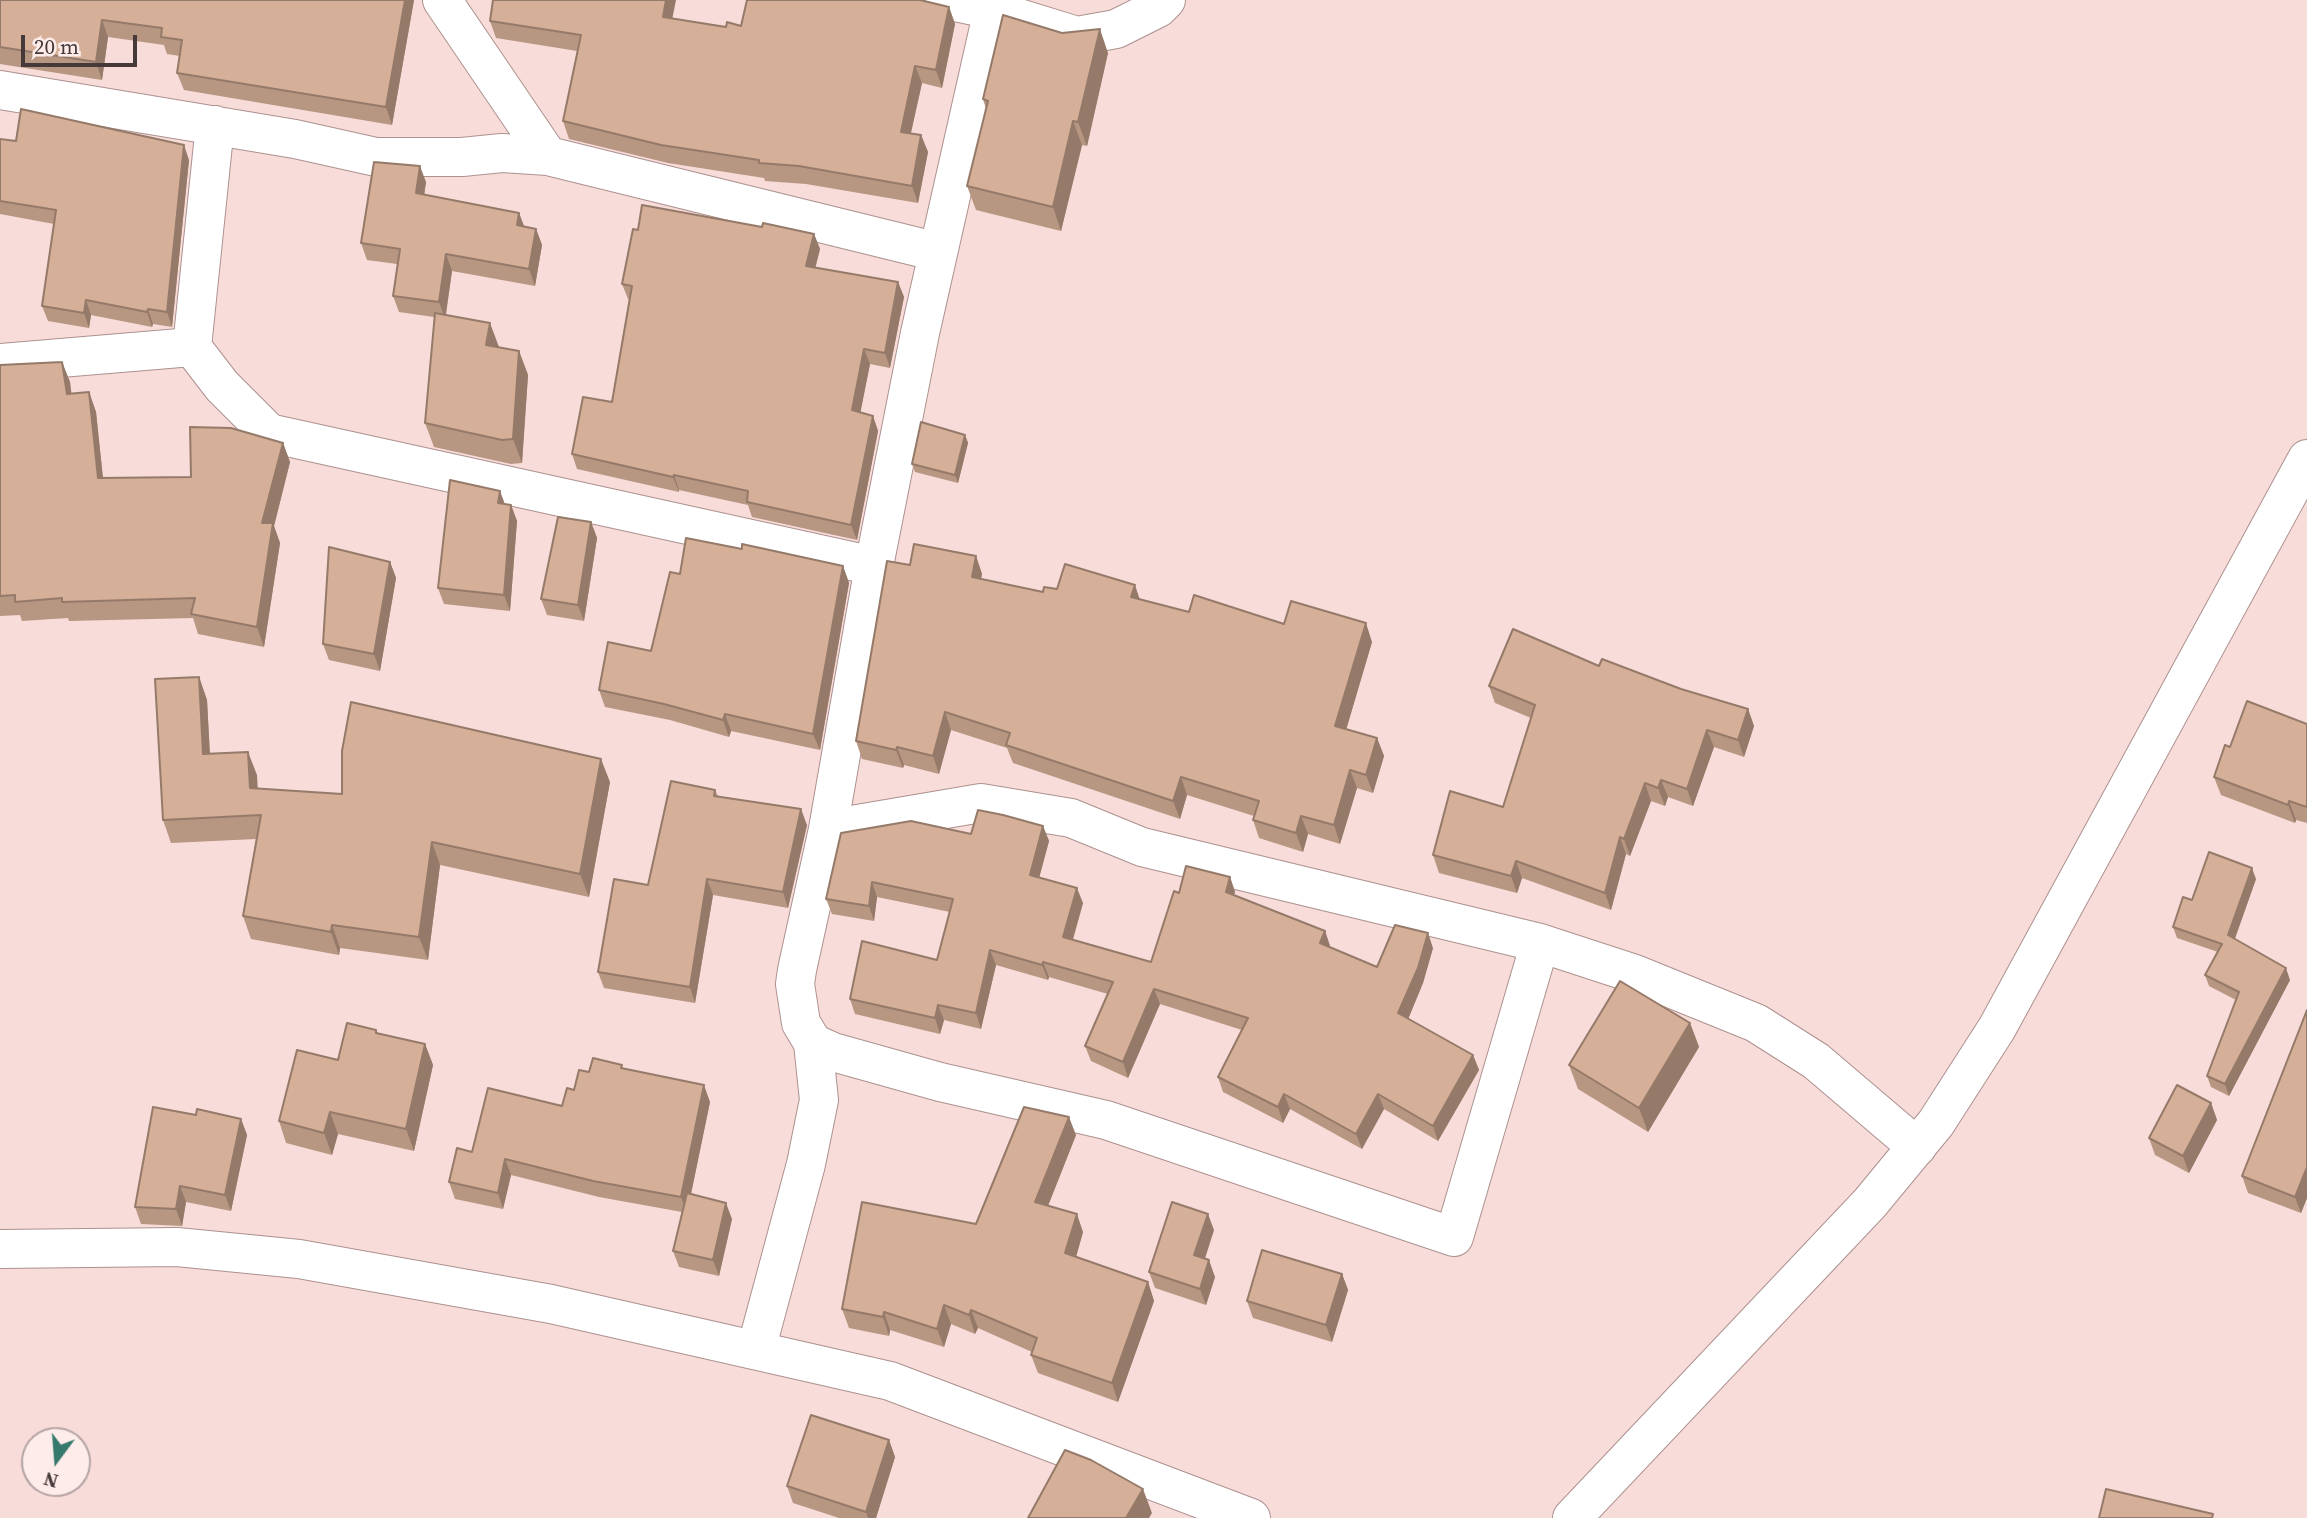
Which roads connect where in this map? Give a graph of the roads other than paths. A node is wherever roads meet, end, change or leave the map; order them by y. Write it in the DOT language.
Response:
graph roads {
  1 [pos="442,0"];
  2 [pos="945,0"];
  3 [pos="1166,0"];
  4 [pos="993,10"];
  5 [pos="0,95"];
  6 [pos="215,125"];
  7 [pos="548,156"];
  8 [pos="938,252"];
  9 [pos="192,347"];
  10 [pos="0,363"];
  11 [pos="2307,459"];
  12 [pos="874,566"];
  13 [pos="828,829"];
  14 [pos="1540,943"];
  15 [pos="813,1043"];
  16 [pos="1917,1147"];
  17 [pos="0,1249"];
  18 [pos="756,1350"];
  19 [pos="1251,1518"];
  20 [pos="1572,1518"];
  1 -- 7 [label="street"];
  2 -- 4 [label="street"];
  3 -- 4 [label="street"];
  4 -- 8 [label="street"];
  5 -- 6 [label="street"];
  6 -- 7 [label="street"];
  6 -- 9 [label="street"];
  7 -- 8 [label="street"];
  8 -- 12 [label="street"];
  9 -- 10 [label="street"];
  9 -- 12 [label="street"];
  11 -- 16 [label="street"];
  12 -- 13 [label="street"];
  13 -- 14 [label="street"];
  13 -- 15 [label="street"];
  14 -- 15 [label="street"];
  14 -- 16 [label="street"];
  15 -- 18 [label="street"];
  16 -- 20 [label="street"];
  17 -- 18 [label="street"];
  18 -- 19 [label="street"];
}
